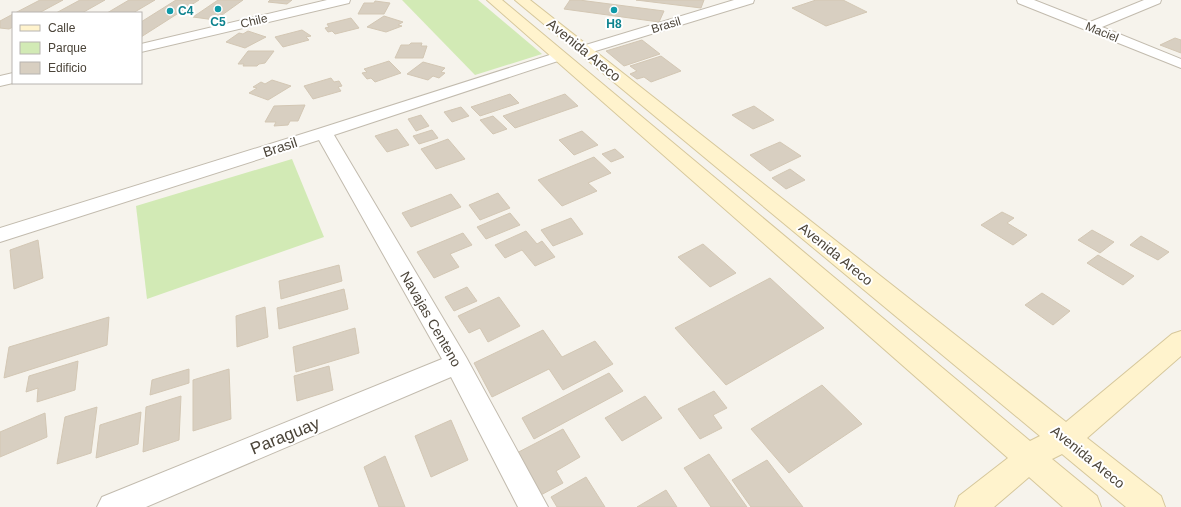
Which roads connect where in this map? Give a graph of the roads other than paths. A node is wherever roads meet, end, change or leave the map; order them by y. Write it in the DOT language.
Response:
graph roads {
  1 [pos="344,0"];
  2 [pos="494,0"];
  3 [pos="522,0"];
  4 [pos="748,0"];
  5 [pos="1024,0"];
  6 [pos="1155,0"];
  7 [pos="1091,27"];
  8 [pos="142,48"];
  9 [pos="584,50"];
  10 [pos="559,56"];
  11 [pos="1181,64"];
  12 [pos="12,78"];
  13 [pos="0,81"];
  14 [pos="324,133"];
  15 [pos="0,235"];
  16 [pos="1181,341"];
  17 [pos="457,364"];
  18 [pos="1066,439"];
  19 [pos="1030,460"];
  20 [pos="112,507"];
  21 [pos="533,507"];
  22 [pos="970,507"];
  23 [pos="1086,507"];
  24 [pos="1150,507"];
  1 -- 8 [label="street, Chile"];
  2 -- 10 [label="main road, Avenida Areco"];
  3 -- 9 [label="main road, Avenida Areco"];
  4 -- 9 [label="street, Brasil"];
  5 -- 7 [label="street, Maciel"];
  6 -- 7 [label="street"];
  7 -- 11 [label="street, Maciel"];
  9 -- 18 [label="main road, Avenida Areco"];
  10 -- 14 [label="street, Brasil"];
  10 -- 19 [label="main road, Avenida Areco"];
  12 -- 13 [label="street"];
  14 -- 15 [label="street, Brasil"];
  14 -- 17 [label="street, Navajas Centeno"];
  16 -- 18 [label="main road"];
  17 -- 20 [label="street, Paraguay"];
  17 -- 21 [label="street, Navajas Centeno"];
  18 -- 19 [label="main road"];
  18 -- 24 [label="main road, Avenida Areco"];
  19 -- 22 [label="main road"];
  19 -- 23 [label="main road, Avenida Areco"];
}
